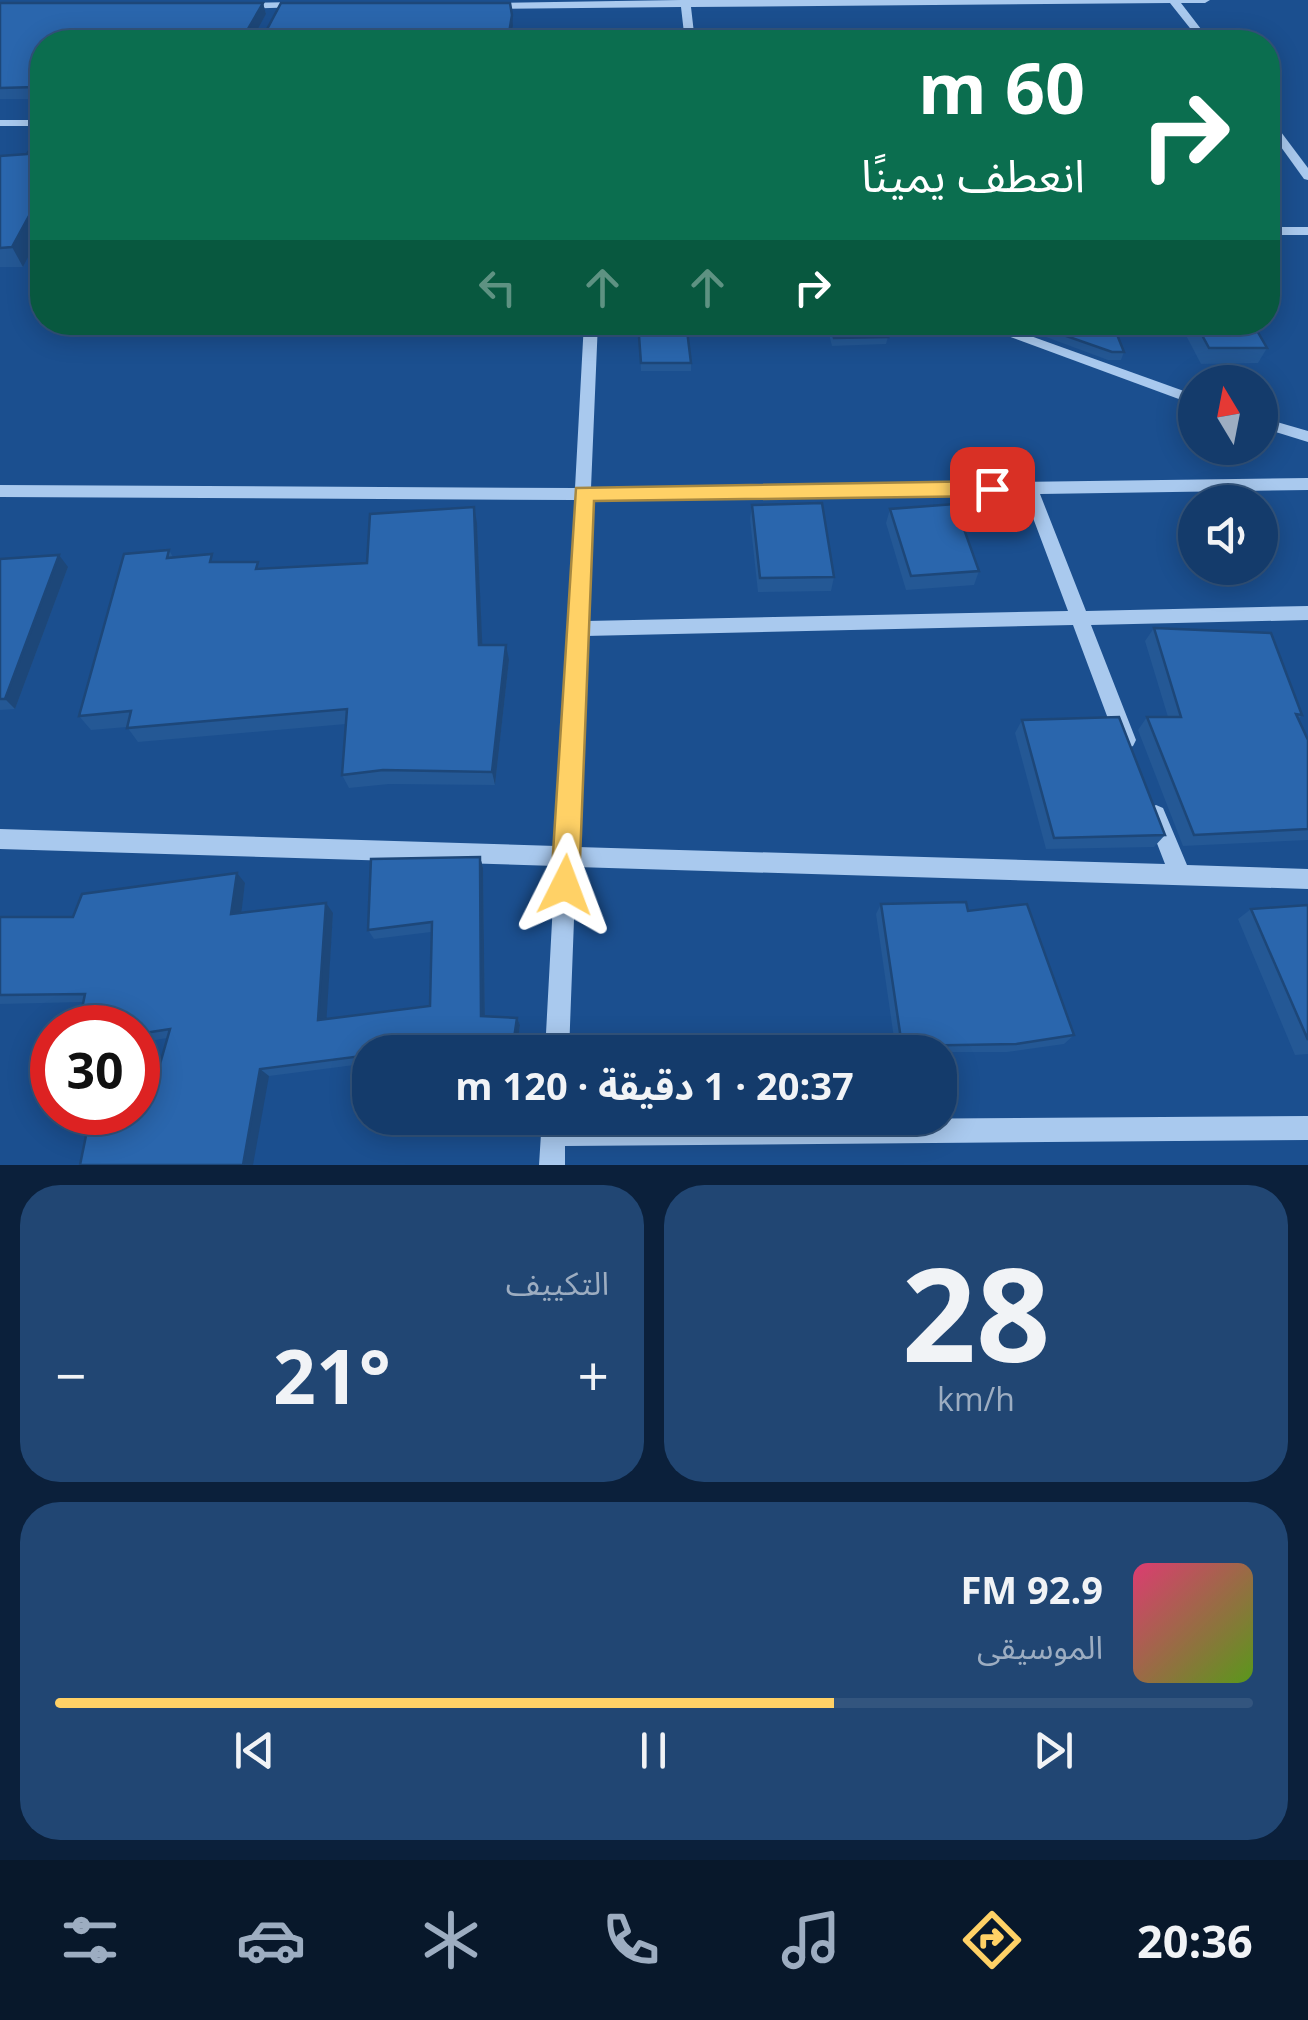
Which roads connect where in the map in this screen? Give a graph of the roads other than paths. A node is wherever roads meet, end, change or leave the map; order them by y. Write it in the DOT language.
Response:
graph roads {
  1 [pos="1174,0"];
  2 [pos="1205,0"];
  3 [pos="281,3"];
  4 [pos="685,4"];
  5 [pos="220,6"];
  6 [pos="319,6"];
  7 [pos="477,6"];
  8 [pos="273,18"];
  9 [pos="688,30"];
  10 [pos="1197,30"];
  11 [pos="0,122"];
  12 [pos="30,123"];
  13 [pos="1280,138"];
  14 [pos="1308,176"];
  15 [pos="1280,231"];
  16 [pos="1308,231"];
  17 [pos="590,335"];
  18 [pos="1013,335"];
  19 [pos="1178,394"];
  20 [pos="1278,428"];
  21 [pos="1308,437"];
  22 [pos="1308,484"];
  23 [pos="1030,488"];
  24 [pos="0,492"];
  25 [pos="584,494"];
  26 [pos="1308,613"];
  27 [pos="1077,618"];
  28 [pos="577,628"];
  29 [pos="1136,765"];
  30 [pos="1150,802"];
  31 [pos="0,839"];
  32 [pos="566,855"];
  33 [pos="1180,875"];
  34 [pos="1308,879"];
  35 [pos="558,1035"];
  36 [pos="957,1127"];
  37 [pos="1308,1128"];
  38 [pos="553,1135"];
  39 [pos="552,1165"];
  1 -- 2 [label="street"];
  1 -- 4 [label="street"];
  1 -- 10 [label="street"];
  3 -- 5 [label="street"];
  3 -- 6 [label="street"];
  3 -- 8 [label="street"];
  4 -- 7 [label="street"];
  4 -- 9 [label="street"];
  11 -- 12 [label="street"];
  13 -- 14 [label="street"];
  15 -- 16 [label="street"];
  17 -- 25 [label="street"];
  18 -- 19 [label="street"];
  20 -- 21 [label="street"];
  22 -- 23 [label="street"];
  23 -- 25 [label="street"];
  23 -- 27 [label="street"];
  24 -- 25 [label="street"];
  25 -- 28 [label="street"];
  26 -- 27 [label="street"];
  27 -- 28 [label="street"];
  27 -- 29 [label="street"];
  28 -- 32 [label="street"];
  30 -- 33 [label="street"];
  31 -- 32 [label="street"];
  32 -- 33 [label="street"];
  32 -- 35 [label="street"];
  33 -- 34 [label="street"];
  36 -- 37 [label="street"];
  38 -- 39 [label="street"];
}
